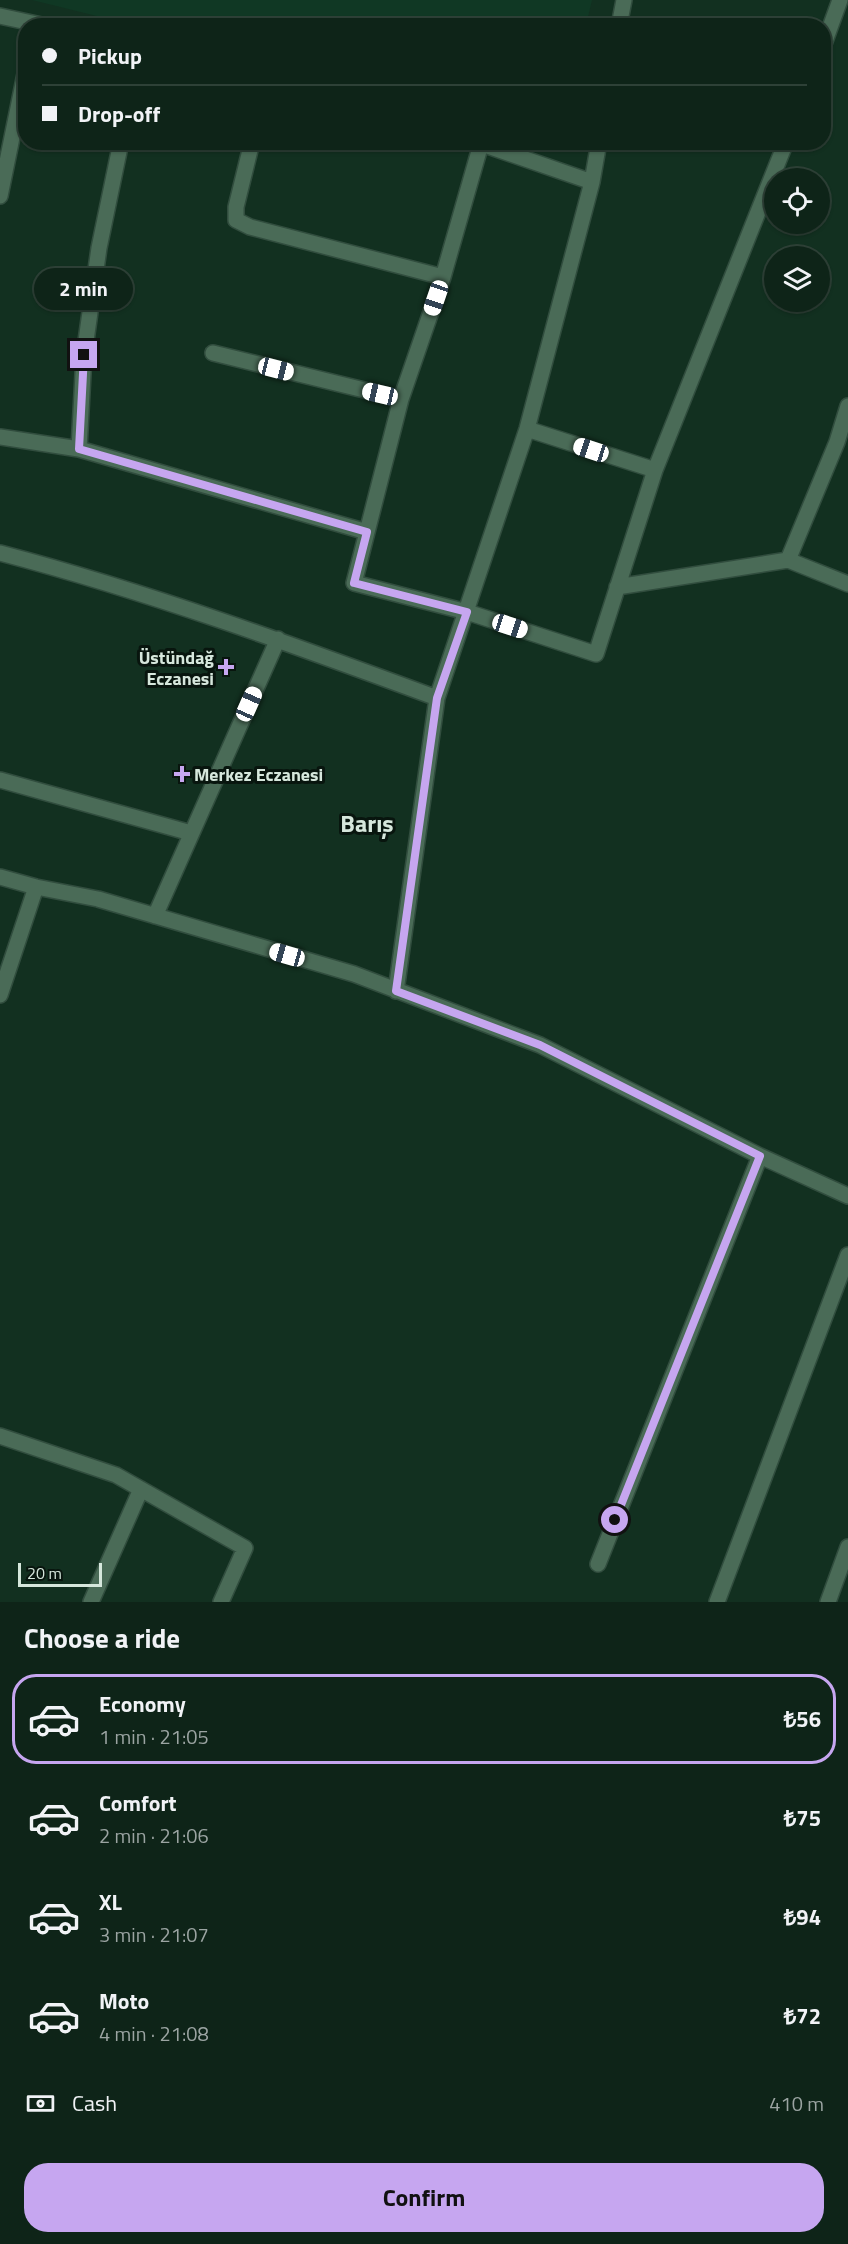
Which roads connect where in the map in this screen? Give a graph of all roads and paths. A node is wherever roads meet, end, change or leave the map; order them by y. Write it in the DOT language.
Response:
graph roads {
  1 [pos="624,0"];
  2 [pos="840,0"];
  3 [pos="0,16"];
  4 [pos="621,18"];
  5 [pos="18,20"];
  6 [pos="831,25"];
  7 [pos="18,108"];
  8 [pos="119,150"];
  9 [pos="250,150"];
  10 [pos="477,150"];
  11 [pos="499,150"];
  12 [pos="598,150"];
  13 [pos="783,150"];
  14 [pos="592,182"];
  15 [pos="0,196"];
  16 [pos="443,277"];
  17 [pos="213,353"];
  18 [pos="401,399"];
  19 [pos="848,406"];
  20 [pos="527,429"];
  21 [pos="0,437"];
  22 [pos="79,449"];
  23 [pos="655,471"];
  24 [pos="367,532"];
  25 [pos="0,553"];
  26 [pos="788,560"];
  27 [pos="848,584"];
  28 [pos="618,587"];
  29 [pos="467,612"];
  30 [pos="278,639"];
  31 [pos="437,698"];
  32 [pos="0,780"];
  33 [pos="191,833"];
  34 [pos="0,877"];
  35 [pos="36,887"];
  36 [pos="154,916"];
  37 [pos="396,991"];
  38 [pos="0,994"];
  39 [pos="760,1156"];
  40 [pos="848,1196"];
  41 [pos="848,1255"];
  42 [pos="0,1436"];
  43 [pos="141,1489"];
  44 [pos="848,1547"];
  45 [pos="598,1564"];
  46 [pos="91,1602"];
  47 [pos="220,1602"];
  48 [pos="717,1602"];
  49 [pos="828,1602"];
  1 -- 4 [label="street"];
  2 -- 6 [label="street"];
  3 -- 5 [label="street"];
  7 -- 15 [label="street"];
  8 -- 22 [label="street"];
  9 -- 16 [label="street"];
  10 -- 16 [label="street"];
  11 -- 14 [label="street"];
  12 -- 14 [label="street"];
  13 -- 23 [label="street"];
  14 -- 20 [label="street"];
  16 -- 18 [label="street"];
  17 -- 18 [label="street"];
  18 -- 24 [label="street"];
  19 -- 26 [label="street"];
  20 -- 23 [label="street"];
  20 -- 29 [label="street"];
  21 -- 22 [label="street"];
  22 -- 24 [label="street"];
  23 -- 28 [label="street"];
  24 -- 29 [label="street"];
  25 -- 30 [label="street"];
  26 -- 27 [label="street"];
  26 -- 28 [label="street"];
  28 -- 29 [label="street"];
  29 -- 31 [label="street"];
  30 -- 31 [label="street"];
  30 -- 33 [label="street"];
  31 -- 37 [label="street"];
  32 -- 33 [label="street"];
  33 -- 36 [label="street"];
  34 -- 35 [label="street"];
  35 -- 36 [label="street"];
  35 -- 38 [label="street"];
  36 -- 37 [label="street"];
  37 -- 39 [label="street"];
  39 -- 40 [label="street"];
  39 -- 45 [label="street"];
  41 -- 48 [label="street"];
  42 -- 43 [label="street"];
  43 -- 46 [label="street"];
  43 -- 47 [label="street"];
  44 -- 49 [label="street"];
}
